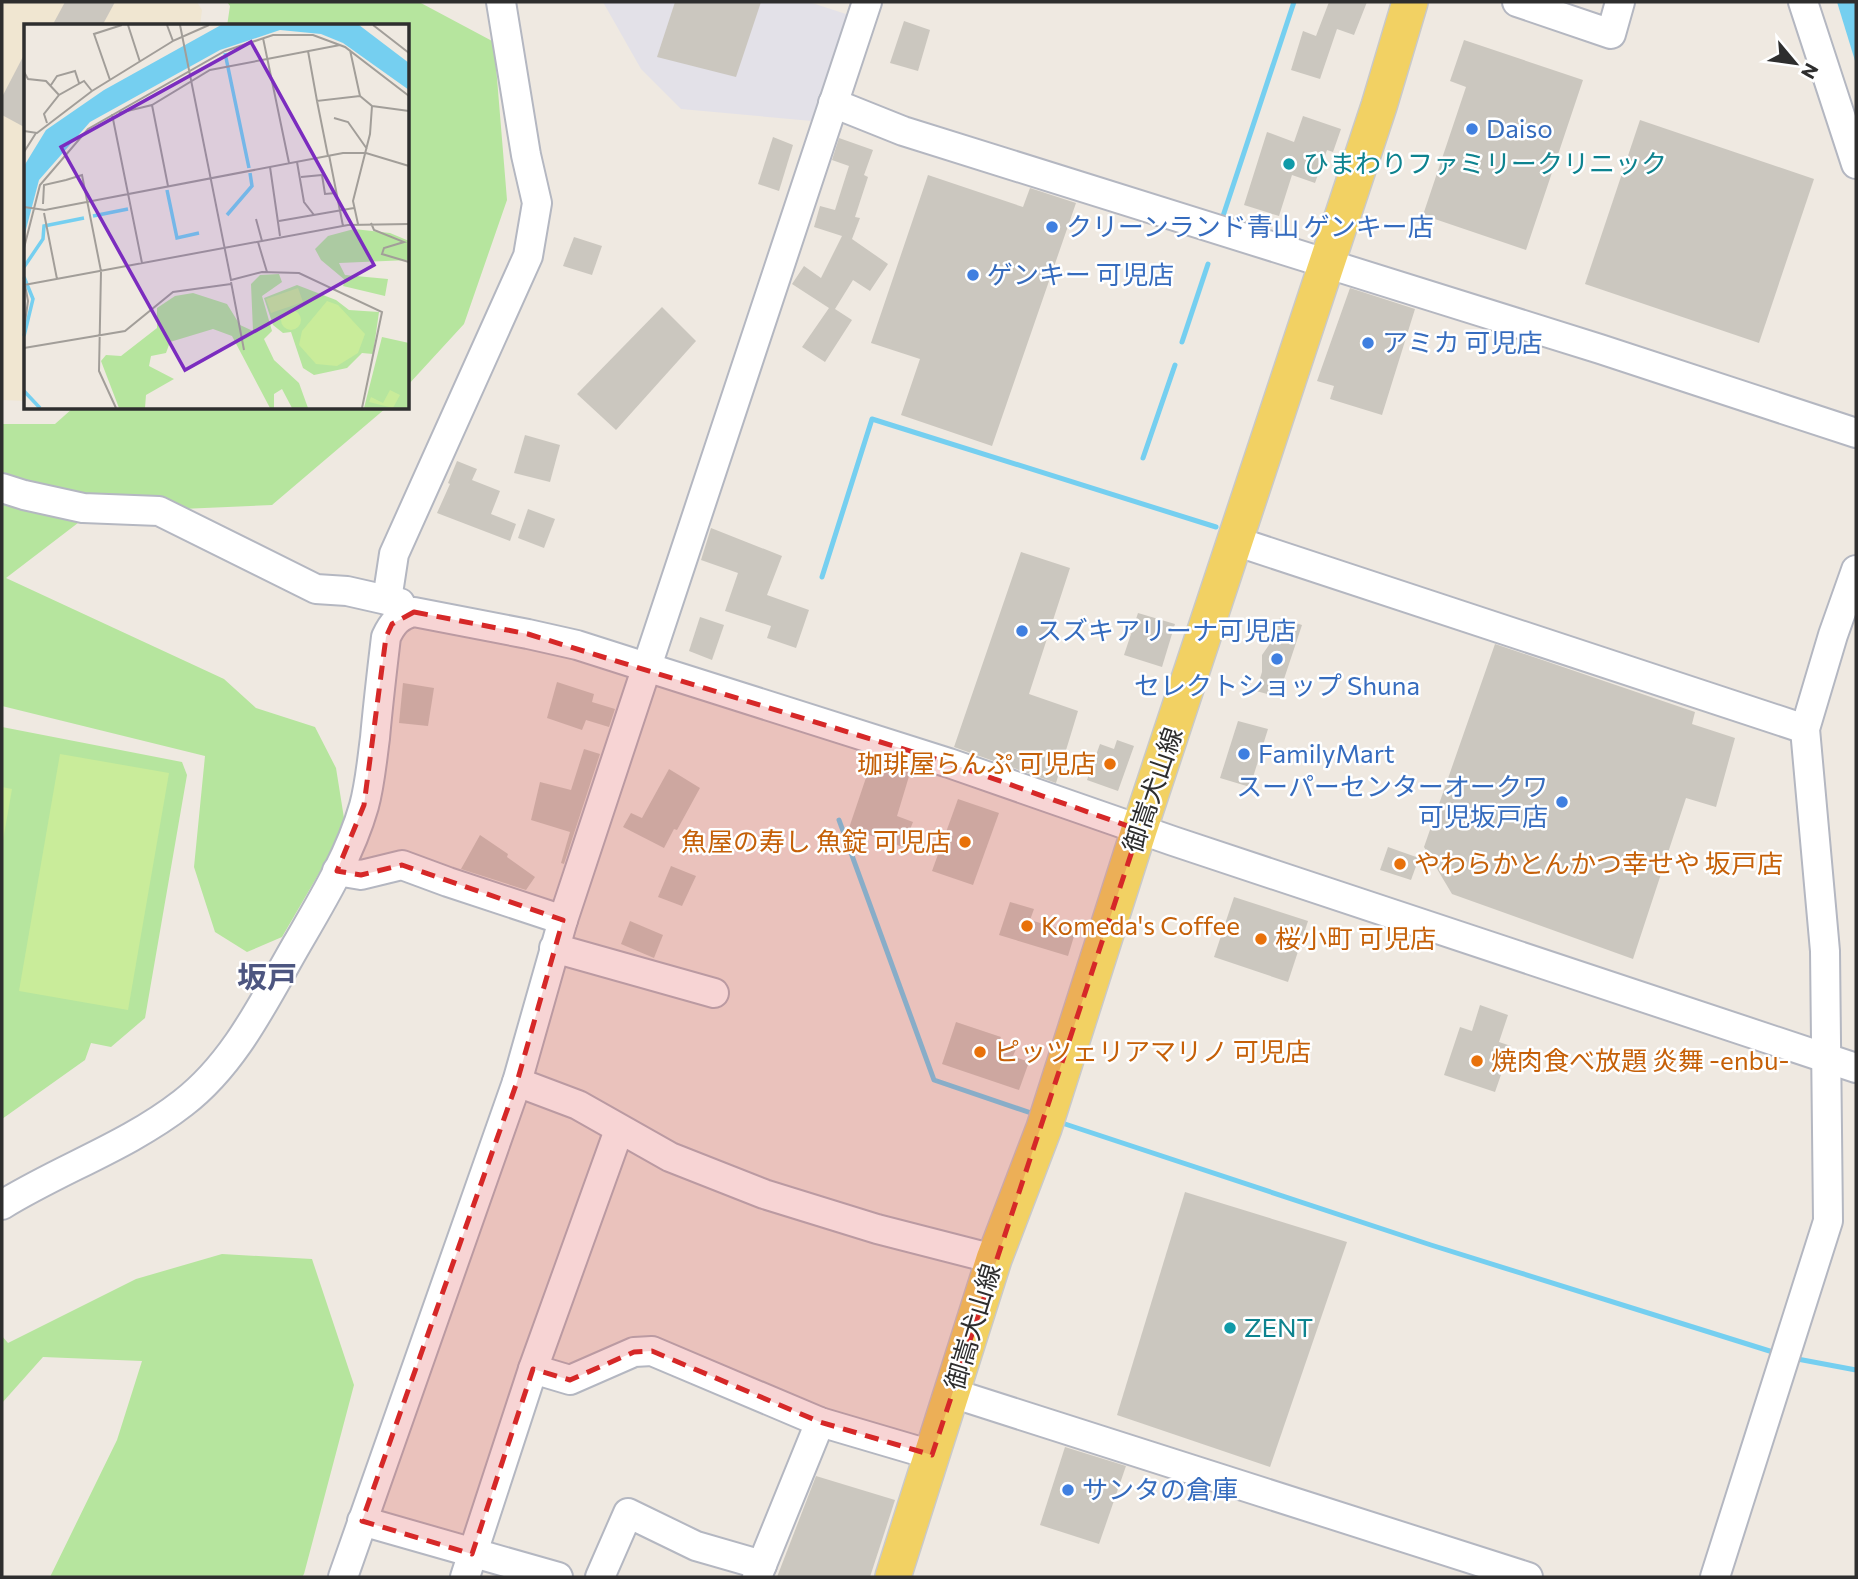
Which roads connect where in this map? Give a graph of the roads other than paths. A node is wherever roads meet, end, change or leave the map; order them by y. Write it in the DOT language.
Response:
graph roads {
  1 [pos="501,2"];
  2 [pos="867,2"];
  3 [pos="1410,2"];
  4 [pos="1517,2"];
  5 [pos="1620,2"];
  6 [pos="1803,2"];
  7 [pos="833,103"];
  8 [pos="1856,164"];
  9 [pos="1327,263"];
  10 [pos="1856,433"];
  11 [pos="2,488"];
  12 [pos="1235,541"];
  13 [pos="1856,570"];
  14 [pos="397,607"];
  15 [pos="646,667"];
  16 [pos="1805,729"];
  17 [pos="1139,830"];
  18 [pos="337,871"];
  19 [pos="563,920"];
  20 [pos="554,948"];
  21 [pos="714,993"];
  22 [pos="1826,1057"];
  23 [pos="1856,1068"];
  24 [pos="517,1082"];
  25 [pos="619,1130"];
  26 [pos="2,1205"];
  27 [pos="994,1259"];
  28 [pos="533,1369"];
  29 [pos="952,1393"];
  30 [pos="820,1422"];
  31 [pos="932,1455"];
  32 [pos="362,1521"];
  33 [pos="468,1565"];
  34 [pos="759,1571"];
  35 [pos="343,1577"];
  36 [pos="558,1577"];
  37 [pos="600,1577"];
  38 [pos="893,1577"];
  39 [pos="1528,1577"];
  40 [pos="1714,1577"];
  1 -- 14 [label="street"];
  2 -- 7 [label="street"];
  3 -- 9 [label="main road, 御嵩犬山線"];
  4 -- 5 [label="street"];
  6 -- 8 [label="street"];
  7 -- 9 [label="street"];
  7 -- 15 [label="street"];
  9 -- 10 [label="street"];
  9 -- 12 [label="main road, 御嵩犬山線"];
  11 -- 14 [label="street"];
  12 -- 16 [label="street"];
  12 -- 17 [label="main road, 御嵩犬山線"];
  13 -- 16 [label="street"];
  14 -- 15 [label="street"];
  14 -- 18 [label="street"];
  15 -- 17 [label="street"];
  15 -- 19 [label="street"];
  16 -- 22 [label="street"];
  17 -- 22 [label="street"];
  17 -- 27 [label="main road, 御嵩犬山線"];
  18 -- 19 [label="street"];
  18 -- 26 [label="street"];
  19 -- 20 [label="street"];
  20 -- 21 [label="street"];
  20 -- 24 [label="street"];
  22 -- 23 [label="street"];
  22 -- 40 [label="street"];
  24 -- 25 [label="street"];
  24 -- 32 [label="street"];
  25 -- 27 [label="street"];
  25 -- 28 [label="street"];
  27 -- 29 [label="main road, 御嵩犬山線"];
  28 -- 30 [label="street"];
  28 -- 33 [label="street"];
  29 -- 31 [label="main road, 御嵩犬山線"];
  29 -- 39 [label="street"];
  30 -- 31 [label="street"];
  30 -- 34 [label="street"];
  31 -- 38 [label="main road, 御嵩犬山線"];
  32 -- 33 [label="street"];
  32 -- 35 [label="street"];
  33 -- 36 [label="street"];
  34 -- 37 [label="street"];
}
